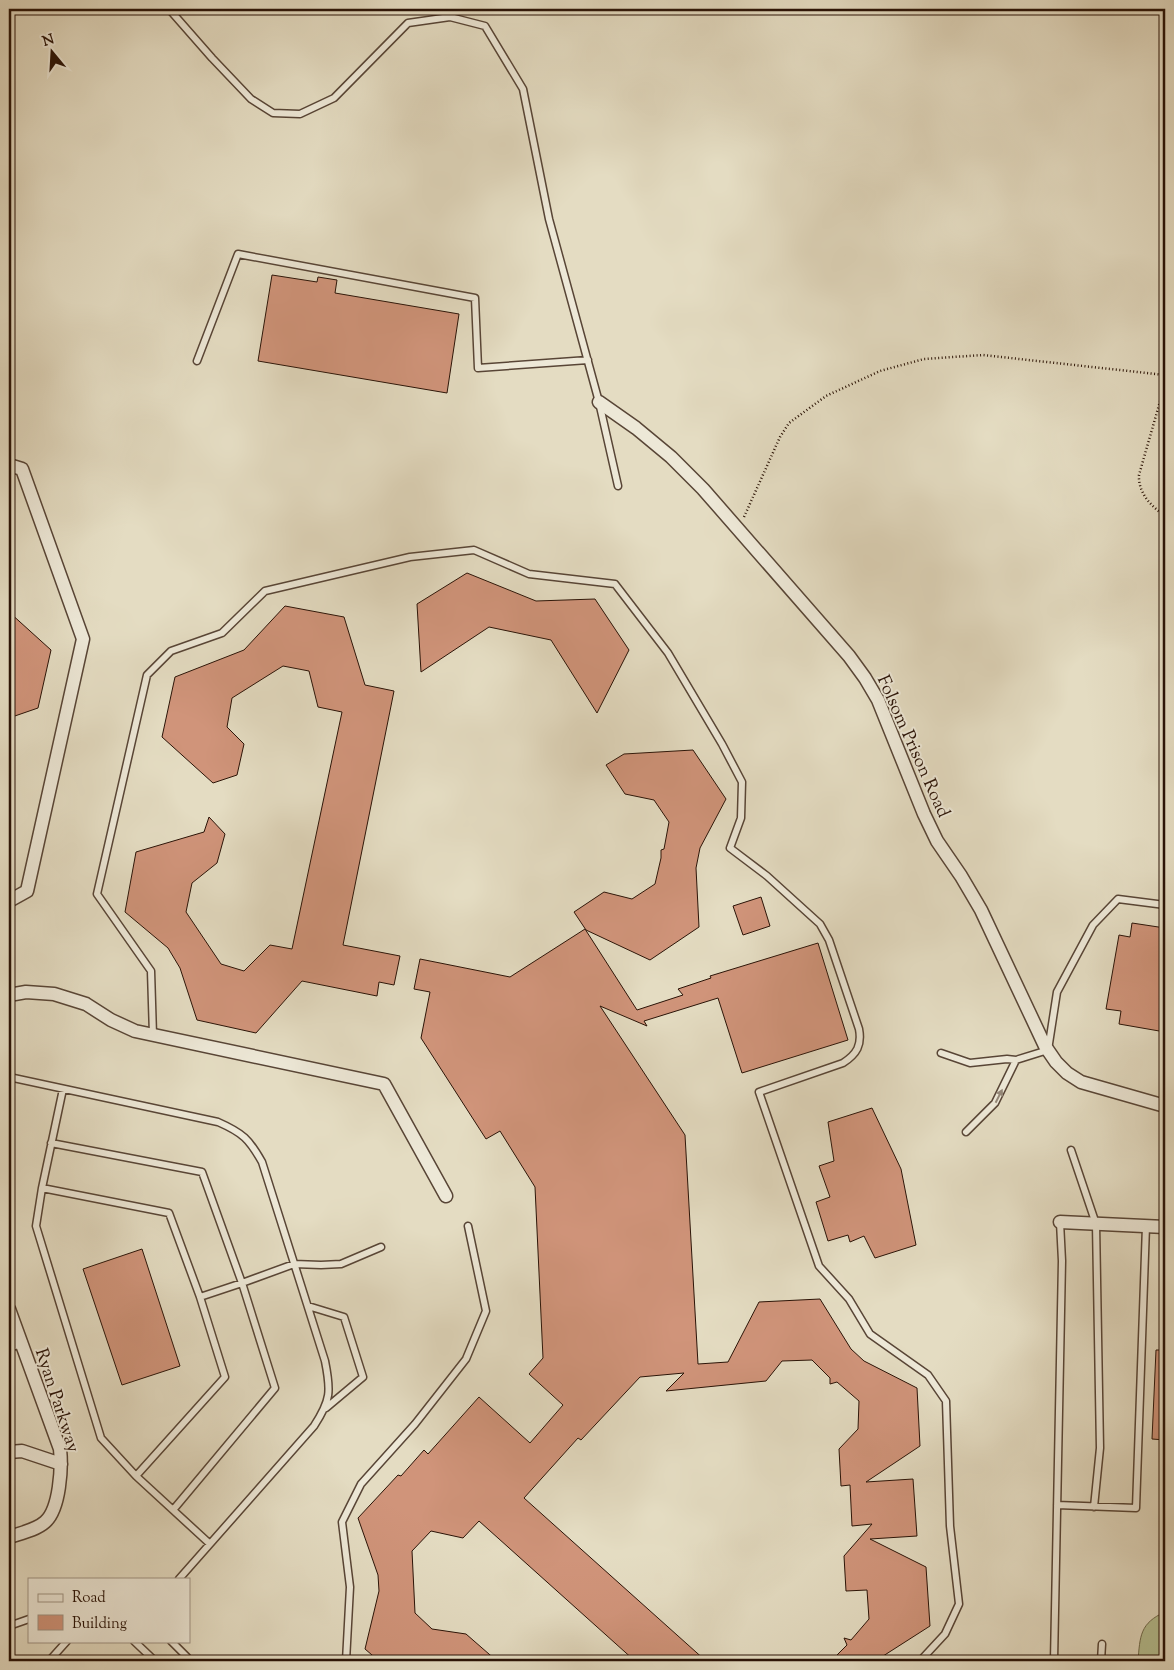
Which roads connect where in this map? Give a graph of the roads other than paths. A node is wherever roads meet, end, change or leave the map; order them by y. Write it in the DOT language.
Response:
graph roads {
  1 [pos="168,9"];
  2 [pos="588,360"];
  3 [pos="197,361"];
  4 [pos="599,402"];
  5 [pos="9,465"];
  6 [pos="618,486"];
  7 [pos="9,900"];
  8 [pos="1165,905"];
  9 [pos="9,995"];
  10 [pos="153,1035"];
  11 [pos="1048,1050"];
  12 [pos="941,1053"];
  13 [pos="1016,1060"];
  14 [pos="9,1077"];
  15 [pos="63,1089"];
  16 [pos="1165,1106"];
  17 [pos="966,1132"];
  18 [pos="52,1143"];
  19 [pos="1072,1150"];
  20 [pos="42,1188"];
  21 [pos="446,1196"];
  22 [pos="1060,1222"];
  23 [pos="1096,1224"];
  24 [pos="468,1226"];
  25 [pos="1146,1226"];
  26 [pos="1165,1227"];
  27 [pos="381,1247"];
  28 [pos="294,1264"];
  29 [pos="242,1283"];
  30 [pos="200,1297"];
  31 [pos="308,1306"];
  32 [pos="9,1309"];
  33 [pos="22,1344"];
  34 [pos="9,1348"];
  35 [pos="326,1408"];
  36 [pos="9,1452"];
  37 [pos="61,1464"];
  38 [pos="136,1476"];
  39 [pos="1057,1505"];
  40 [pos="1094,1507"];
  41 [pos="173,1510"];
  42 [pos="9,1537"];
  43 [pos="210,1544"];
  44 [pos="180,1578"];
  45 [pos="28,1619"];
  46 [pos="9,1627"];
  47 [pos="66,1642"];
  48 [pos="135,1642"];
  49 [pos="172,1642"];
  50 [pos="1102,1644"];
  51 [pos="48,1661"];
  52 [pos="155,1661"];
  53 [pos="184,1661"];
  54 [pos="346,1661"];
  55 [pos="920,1661"];
  56 [pos="1054,1661"];
  57 [pos="1100,1661"];
  1 -- 2 [label="lane"];
  2 -- 3 [label="lane"];
  2 -- 4 [label="lane"];
  4 -- 6 [label="lane"];
  4 -- 11 [label="street, Folsom Prison Road"];
  5 -- 7 [label="street"];
  8 -- 11 [label="lane"];
  9 -- 10 [label="street"];
  10 -- 21 [label="street"];
  10 -- 55 [label="lane"];
  11 -- 13 [label="lane"];
  11 -- 16 [label="street, Folsom Prison Road"];
  12 -- 13 [label="lane"];
  17 -- 13 [label="lane, one-way"];
  14 -- 15 [label="lane"];
  15 -- 18 [label="lane"];
  15 -- 28 [label="lane"];
  18 -- 20 [label="lane"];
  18 -- 29 [label="lane"];
  19 -- 23 [label="lane"];
  20 -- 30 [label="lane"];
  20 -- 38 [label="lane"];
  22 -- 23 [label="street"];
  22 -- 39 [label="lane"];
  23 -- 25 [label="street"];
  23 -- 40 [label="lane"];
  24 -- 54 [label="lane"];
  25 -- 26 [label="street"];
  25 -- 40 [label="lane"];
  27 -- 28 [label="lane"];
  28 -- 29 [label="lane"];
  28 -- 31 [label="lane"];
  29 -- 30 [label="lane"];
  29 -- 41 [label="lane"];
  30 -- 38 [label="lane"];
  31 -- 35 [label="lane"];
  31 -- 35 [label="lane"];
  32 -- 33 [label="street, Ryan Parkway"];
  33 -- 34 [label="lane"];
  33 -- 37 [label="street, Ryan Parkway"];
  35 -- 43 [label="lane"];
  36 -- 37 [label="street"];
  37 -- 42 [label="street, Ryan Parkway"];
  38 -- 41 [label="lane"];
  39 -- 40 [label="lane"];
  39 -- 56 [label="lane"];
  41 -- 43 [label="lane"];
  43 -- 44 [label="lane"];
  45 -- 46 [label="lane"];
  47 -- 51 [label="lane"];
  48 -- 52 [label="lane"];
  49 -- 53 [label="lane"];
  50 -- 57 [label="lane"];
}
